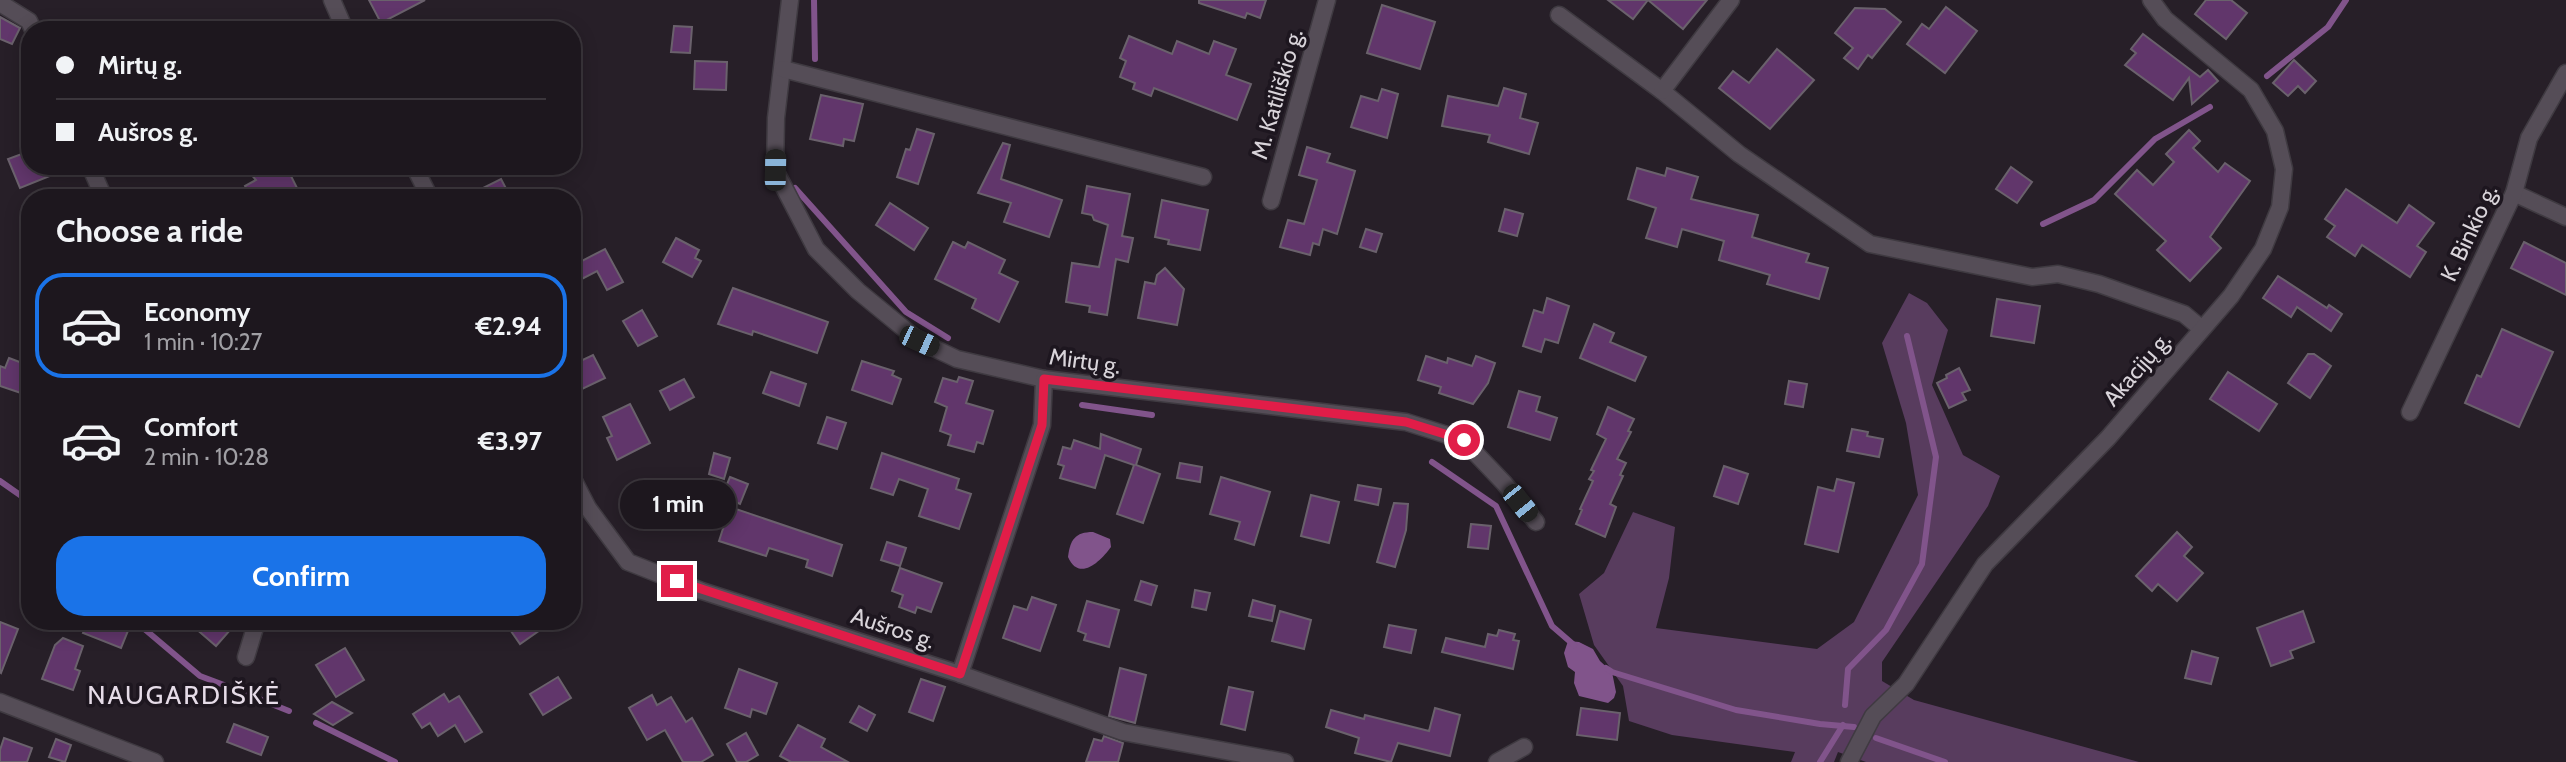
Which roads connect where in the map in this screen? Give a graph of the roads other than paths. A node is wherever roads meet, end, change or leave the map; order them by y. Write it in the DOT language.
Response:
graph roads {
  1 [pos="332,0"];
  2 [pos="790,0"];
  3 [pos="1327,0"];
  4 [pos="1731,0"];
  5 [pos="2151,0"];
  6 [pos="0,3"];
  7 [pos="1559,15"];
  8 [pos="29,21"];
  9 [pos="341,21"];
  10 [pos="783,69"];
  11 [pos="2566,73"];
  12 [pos="1662,91"];
  13 [pos="1203,177"];
  14 [pos="2514,193"];
  15 [pos="1270,201"];
  16 [pos="2566,217"];
  17 [pos="2202,329"];
  18 [pos="1044,379"];
  19 [pos="2410,412"];
  20 [pos="581,494"];
  21 [pos="1536,522"];
  22 [pos="254,630"];
  23 [pos="246,657"];
  24 [pos="960,674"];
  25 [pos="0,702"];
  26 [pos="1524,747"];
  27 [pos="1851,757"];
  28 [pos="155,762"];
  29 [pos="1285,762"];
  30 [pos="1497,762"];
  1 -- 9 [label="street"];
  2 -- 10 [label="street, Mirtų g."];
  3 -- 15 [label="street, M. Katiliškio g."];
  4 -- 12 [label="street"];
  5 -- 17 [label="street, Akacijų g."];
  6 -- 8 [label="street"];
  7 -- 12 [label="street"];
  10 -- 13 [label="street"];
  10 -- 18 [label="street, Mirtų g."];
  11 -- 14 [label="street, K. Binkio g."];
  12 -- 17 [label="street"];
  14 -- 16 [label="street"];
  14 -- 19 [label="street, K. Binkio g."];
  17 -- 27 [label="street, Akacijų g."];
  18 -- 21 [label="street, Mirtų g."];
  18 -- 24 [label="street"];
  20 -- 24 [label="street, Aušros g."];
  22 -- 23 [label="street"];
  24 -- 29 [label="street, Aušros g."];
  25 -- 28 [label="street"];
  26 -- 30 [label="street"];
}
